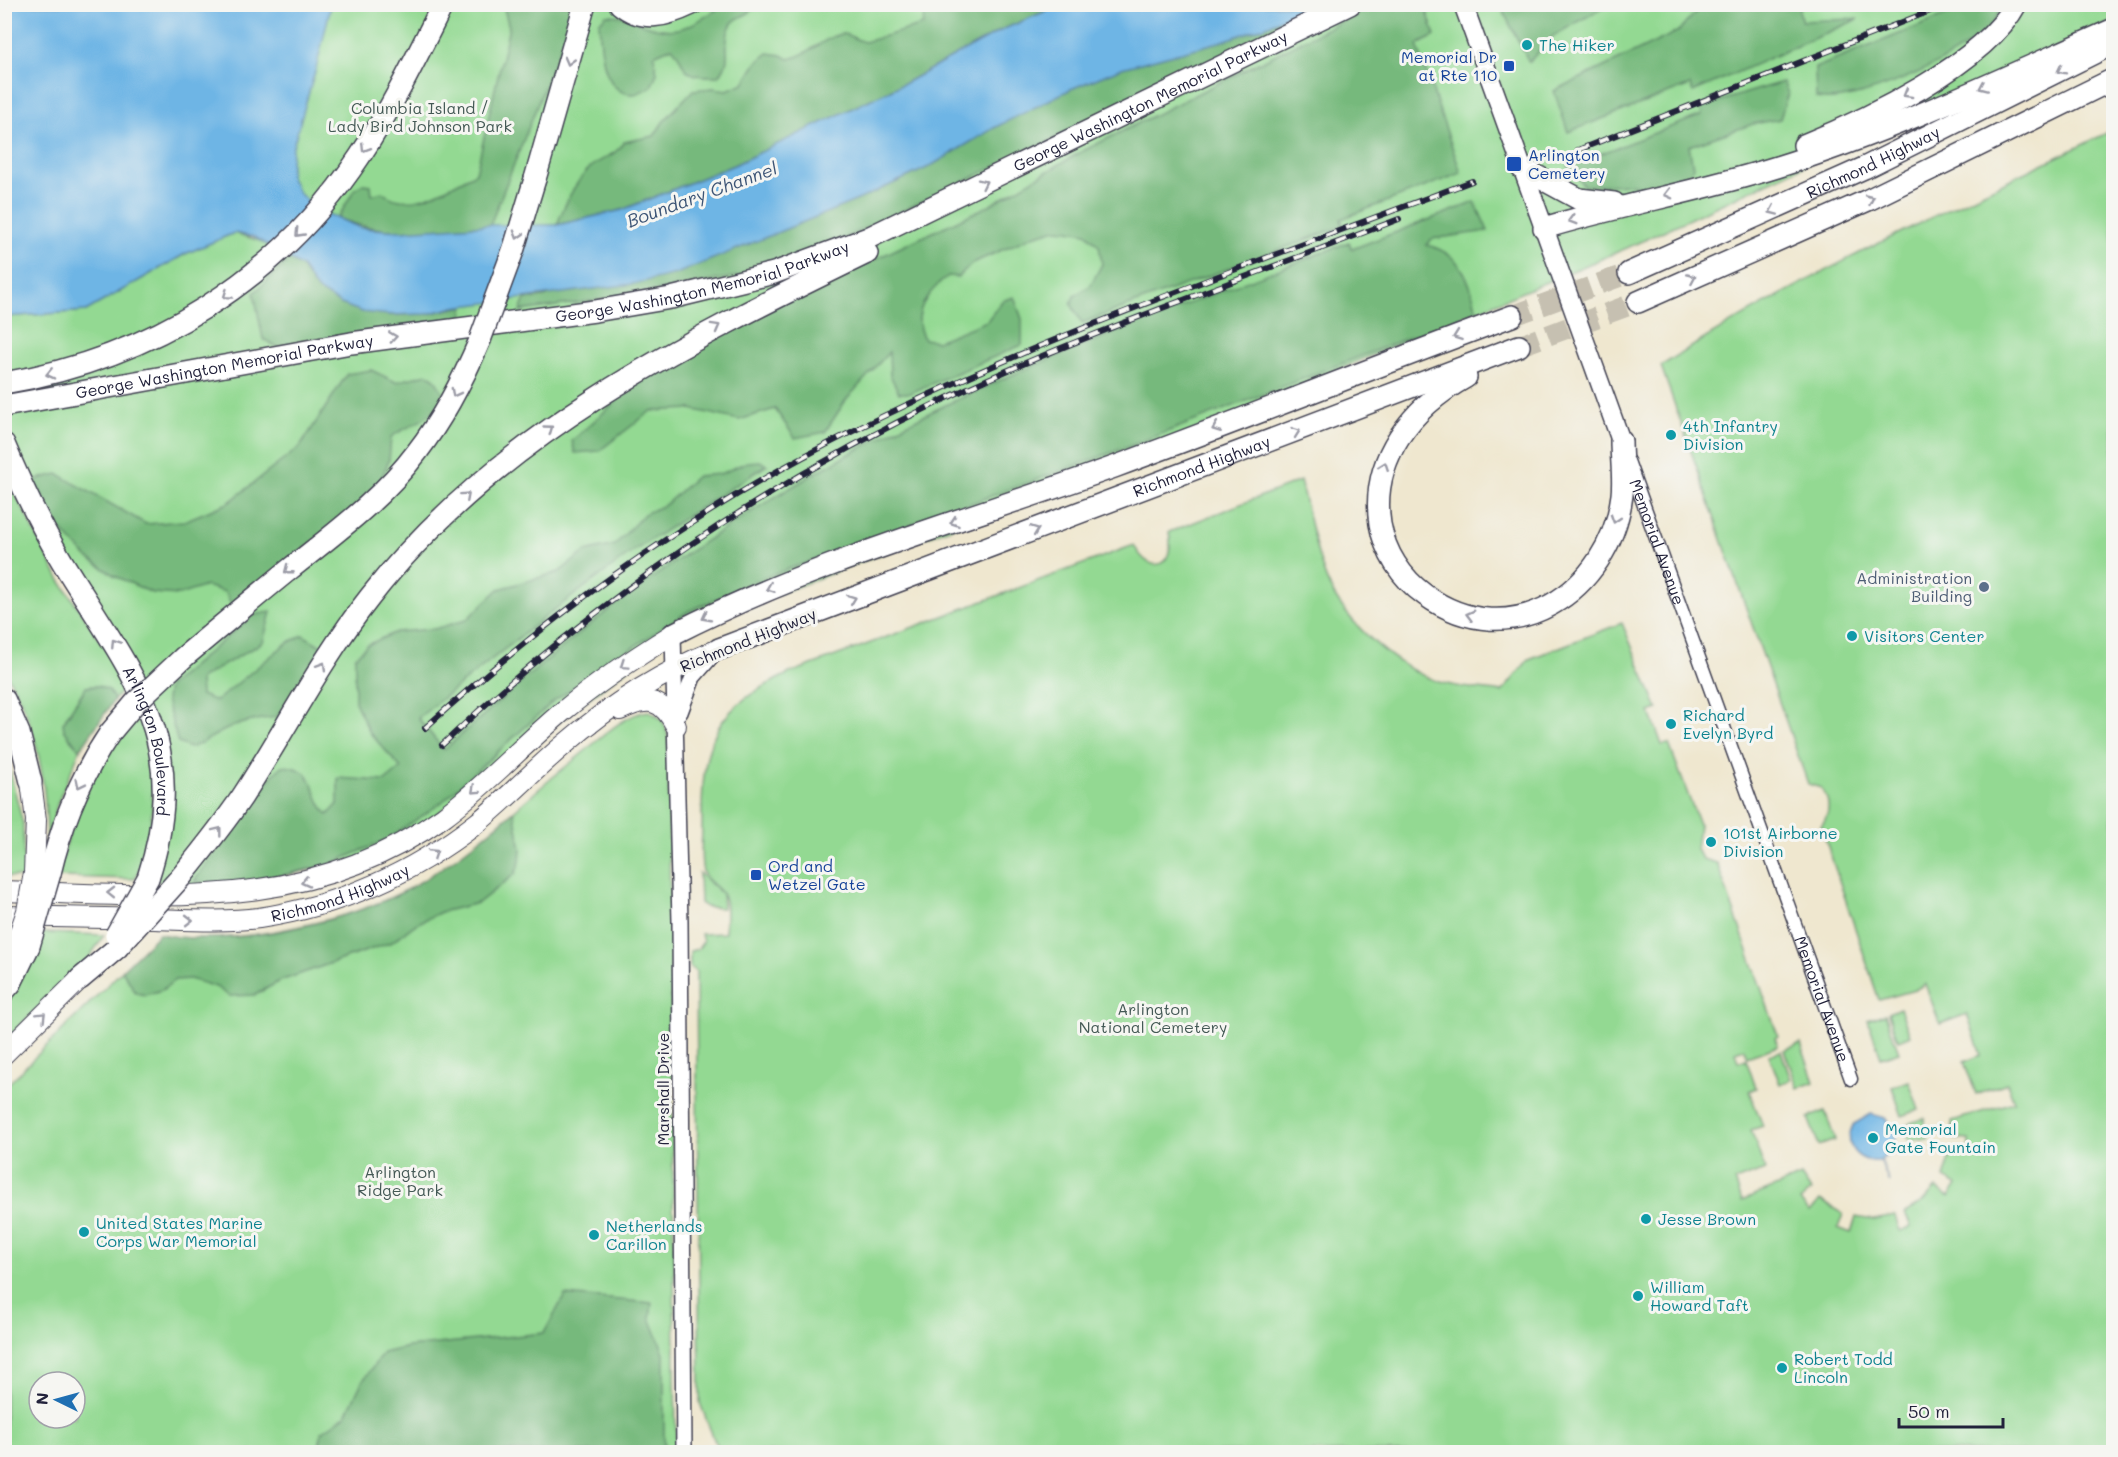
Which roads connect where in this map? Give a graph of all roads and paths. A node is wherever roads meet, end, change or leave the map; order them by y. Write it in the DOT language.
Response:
graph roads {
  1 [pos="443,4"];
  2 [pos="452,4"];
  3 [pos="585,4"];
  4 [pos="620,4"];
  5 [pos="692,4"];
  6 [pos="1350,4"];
  7 [pos="2016,4"];
  8 [pos="1465,11"];
  9 [pos="2114,29"];
  10 [pos="2114,43"];
  11 [pos="415,59"];
  12 [pos="2114,79"];
  13 [pos="1522,168"];
  14 [pos="1695,188"];
  15 [pos="1641,201"];
  16 [pos="945,202"];
  17 [pos="1544,228"];
  18 [pos="1629,273"];
  19 [pos="1638,302"];
  20 [pos="1512,316"];
  21 [pos="4,383"];
  22 [pos="4,406"];
  23 [pos="1621,441"];
  24 [pos="4,444"];
  25 [pos="673,634"];
  26 [pos="719,649"];
  27 [pos="674,669"];
  28 [pos="143,694"];
  29 [pos="4,699"];
  30 [pos="4,724"];
  31 [pos="590,724"];
  32 [pos="676,726"];
  33 [pos="31,782"];
  34 [pos="42,873"];
  35 [pos="4,891"];
  36 [pos="4,916"];
  37 [pos="22,946"];
  38 [pos="112,948"];
  39 [pos="4,972"];
  40 [pos="80,979"];
  41 [pos="4,991"];
  42 [pos="4,1054"];
  43 [pos="1851,1079"];
  44 [pos="684,1452"];
  1 -- 11 [label="highway, George Washington Memorial Parkway"];
  2 -- 11 [label="highway"];
  3 -- 28 [label="highway, one-way, bridge"];
  4 -- 5 [label="highway"];
  16 -- 6 [label="highway, George Washington Memorial Parkway, one-way"];
  7 -- 14 [label="highway, one-way"];
  8 -- 13 [label="main road, Memorial Avenue"];
  9 -- 14 [label="highway, one-way"];
  10 -- 18 [label="highway, Richmond Highway, one-way"];
  11 -- 21 [label="highway, George Washington Memorial Parkway, one-way"];
  19 -- 12 [label="highway, Richmond Highway, one-way"];
  13 -- 15 [label="highway"];
  13 -- 17 [label="main road, Memorial Avenue"];
  14 -- 15 [label="highway, one-way"];
  15 -- 17 [label="highway, one-way"];
  22 -- 16 [label="highway, George Washington Memorial Parkway, one-way"];
  38 -- 16 [label="highway, one-way, bridge"];
  17 -- 23 [label="main road, Memorial Avenue"];
  20 -- 25 [label="highway, Richmond Highway, one-way"];
  23 -- 26 [label="highway, Richmond Highway"];
  23 -- 43 [label="street, Memorial Avenue"];
  28 -- 24 [label="highway, Arlington Boulevard, one-way"];
  25 -- 27 [label="street, Marshall Drive"];
  25 -- 35 [label="highway, Richmond Highway, one-way"];
  26 -- 27 [label="highway, Richmond Highway"];
  26 -- 32 [label="street, Marshall Drive"];
  27 -- 31 [label="highway, Richmond Highway"];
  27 -- 32 [label="street, Marshall Drive"];
  28 -- 34 [label="highway, one-way, bridge"];
  28 -- 38 [label="highway, Arlington Boulevard, bridge"];
  29 -- 33 [label="highway"];
  30 -- 33 [label="highway"];
  31 -- 32 [label="highway"];
  36 -- 31 [label="highway, Richmond Highway, one-way"];
  32 -- 44 [label="street, Marshall Drive"];
  33 -- 34 [label="highway"];
  34 -- 37 [label="highway, bridge"];
  37 -- 39 [label="highway"];
  37 -- 41 [label="highway"];
  38 -- 40 [label="highway, Arlington Boulevard"];
  42 -- 40 [label="highway, Arlington Boulevard, one-way"];
}
